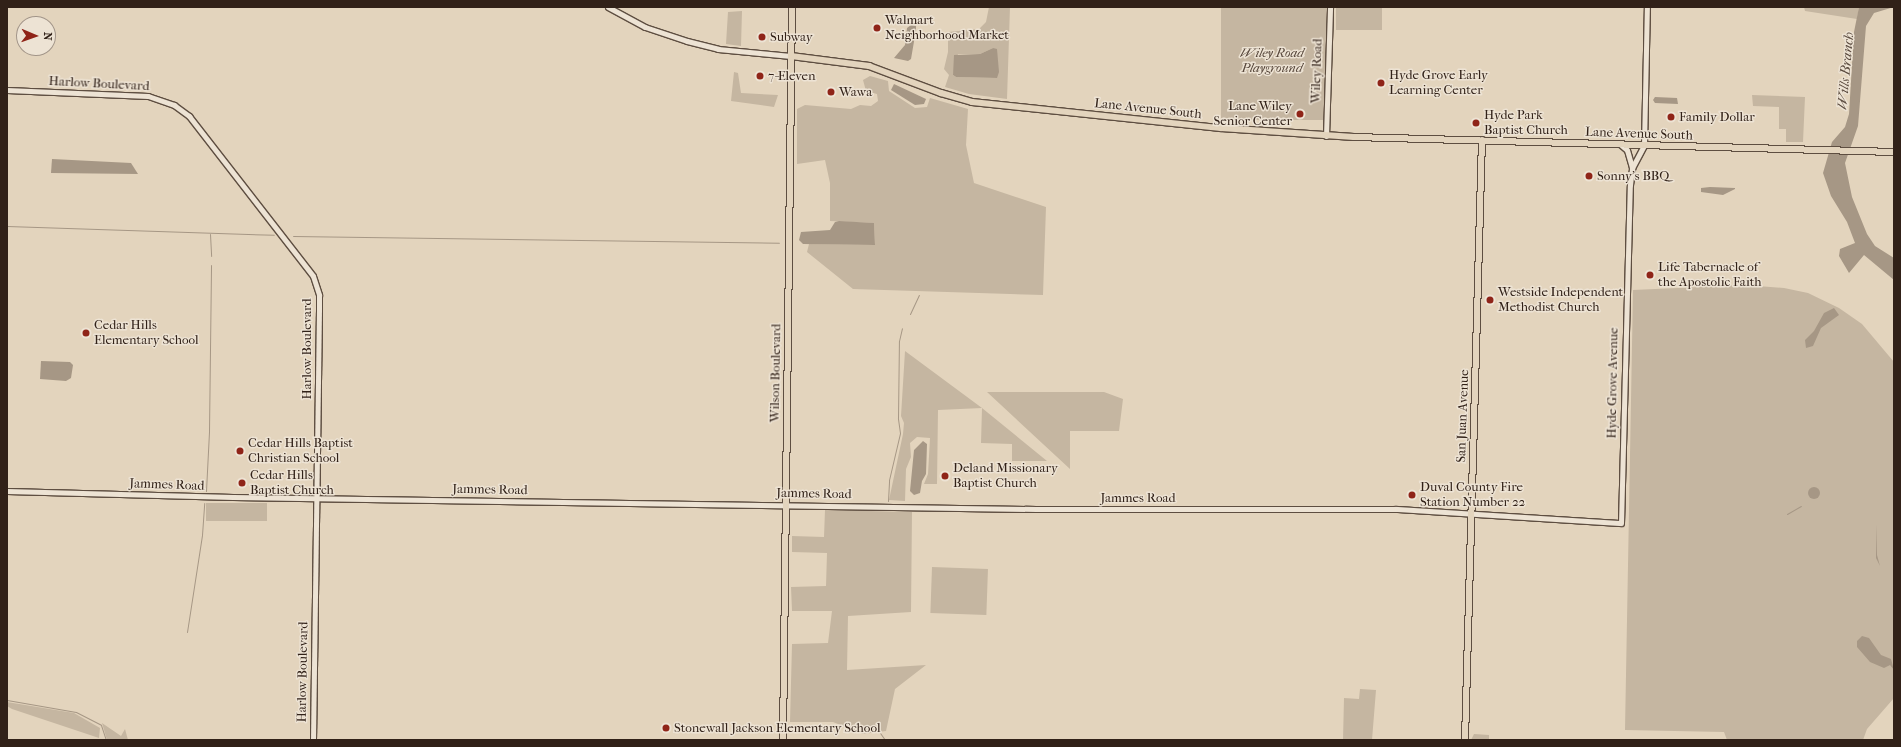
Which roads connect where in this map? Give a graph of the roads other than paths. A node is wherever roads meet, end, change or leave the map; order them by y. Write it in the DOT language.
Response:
graph roads {
  1 [pos="608,7"];
  2 [pos="792,7"];
  3 [pos="1330,7"];
  4 [pos="1647,7"];
  5 [pos="791,56"];
  6 [pos="7,90"];
  7 [pos="1326,136"];
  8 [pos="1482,140"];
  9 [pos="1620,144"];
  10 [pos="1644,145"];
  11 [pos="1894,152"];
  12 [pos="1632,168"];
  13 [pos="7,491"];
  14 [pos="316,498"];
  15 [pos="785,504"];
  16 [pos="1472,514"];
  17 [pos="1621,523"];
  18 [pos="783,738"];
  19 [pos="313,740"];
  20 [pos="1465,740"];
  1 -- 5 [label="street, Lane Avenue South"];
  2 -- 5 [label="main road, Wilson Boulevard"];
  3 -- 7 [label="street, Wiley Road"];
  4 -- 10 [label="street, Hyde Grove Avenue"];
  5 -- 7 [label="main road, Lane Avenue South"];
  5 -- 15 [label="main road, Wilson Boulevard"];
  6 -- 14 [label="street, Harlow Boulevard"];
  7 -- 8 [label="main road, Lane Avenue South"];
  8 -- 9 [label="main road, Lane Avenue South"];
  8 -- 16 [label="main road, San Juan Avenue"];
  9 -- 10 [label="main road, Lane Avenue South"];
  9 -- 12 [label="street"];
  10 -- 11 [label="main road, Lane Avenue South"];
  10 -- 12 [label="street, Hyde Grove Avenue"];
  12 -- 17 [label="street, Hyde Grove Avenue"];
  13 -- 14 [label="street, Jammes Road"];
  14 -- 15 [label="street, Jammes Road"];
  14 -- 19 [label="street, Harlow Boulevard"];
  15 -- 16 [label="street, Jammes Road"];
  15 -- 18 [label="main road, Wilson Boulevard"];
  16 -- 17 [label="street, Jammes Road"];
  16 -- 20 [label="main road, San Juan Avenue"];
}
